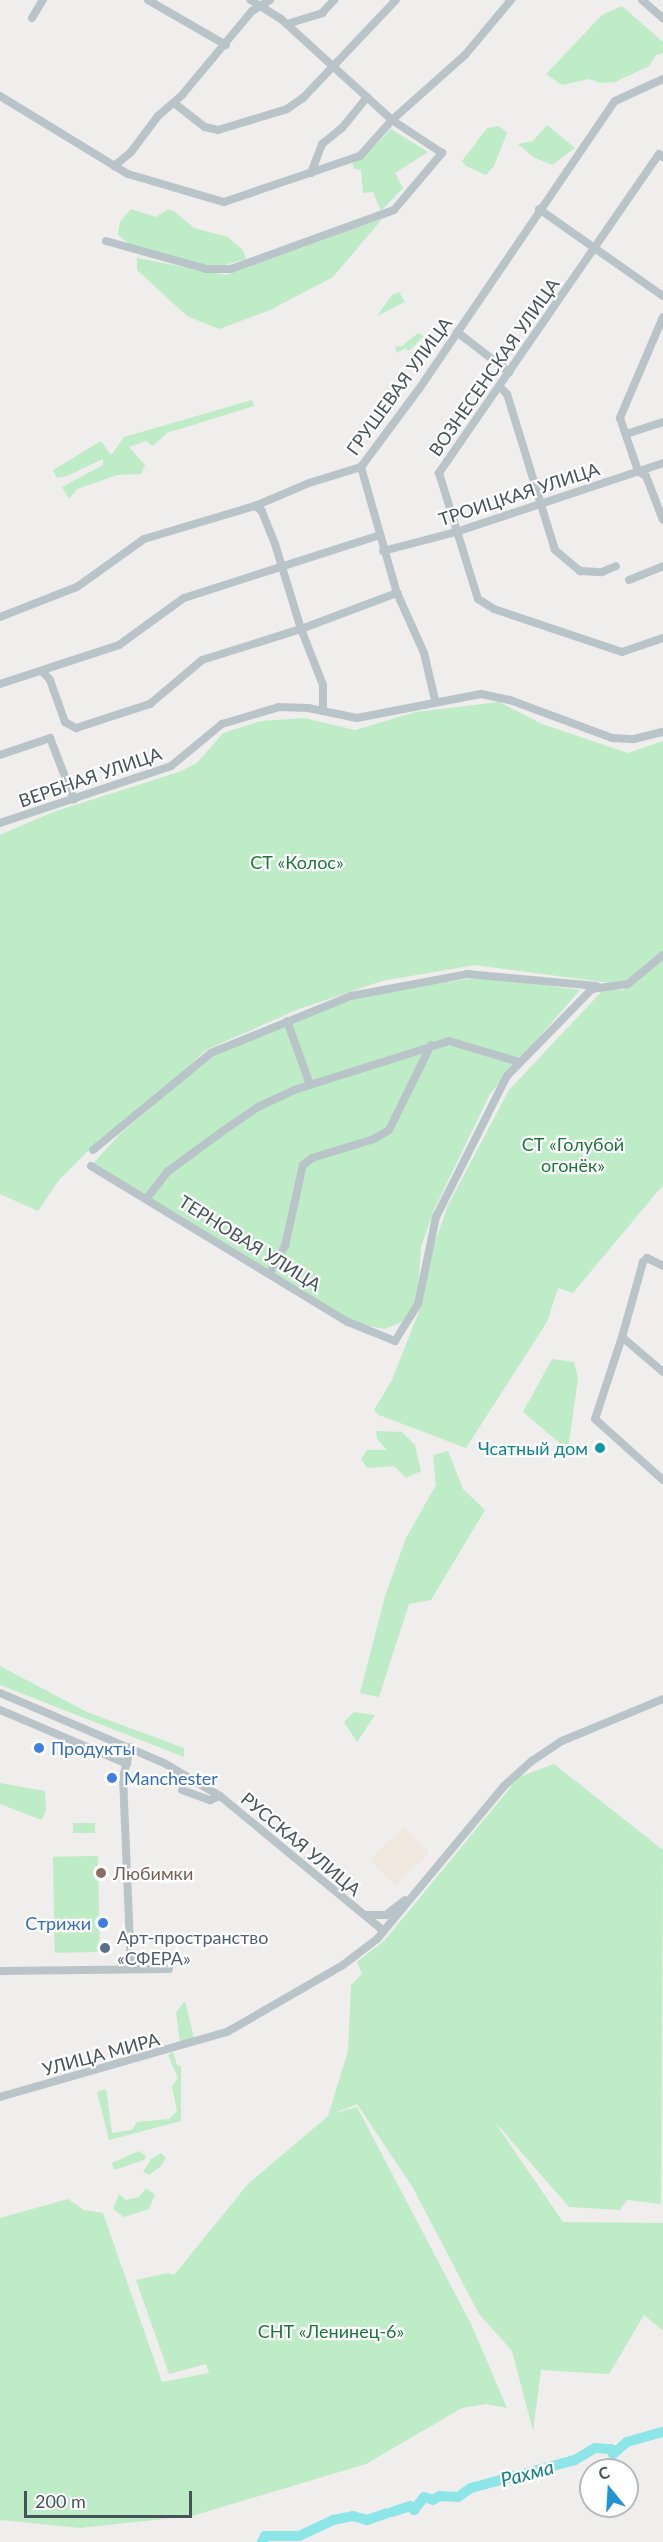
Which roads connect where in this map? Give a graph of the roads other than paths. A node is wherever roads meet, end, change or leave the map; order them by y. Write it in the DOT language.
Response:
graph roads {
  1 [pos="43,0"];
  2 [pos="148,0"];
  3 [pos="250,0"];
  4 [pos="270,0"];
  5 [pos="334,0"];
  6 [pos="396,0"];
  7 [pos="511,0"];
  8 [pos="642,0"];
  9 [pos="259,6"];
  10 [pos="32,18"];
  11 [pos="663,18"];
  12 [pos="287,24"];
  13 [pos="226,45"];
  14 [pos="334,68"];
  15 [pos="663,79"];
  16 [pos="0,96"];
  17 [pos="367,97"];
  18 [pos="174,103"];
  19 [pos="392,120"];
  20 [pos="661,156"];
  21 [pos="114,166"];
  22 [pos="311,173"];
  23 [pos="539,209"];
  24 [pos="106,241"];
  25 [pos="594,248"];
  26 [pos="663,296"];
  27 [pos="663,317"];
  28 [pos="457,332"];
  29 [pos="509,372"];
  30 [pos="500,387"];
  31 [pos="663,422"];
  32 [pos="626,434"];
  33 [pos="663,463"];
  34 [pos="361,467"];
  35 [pos="638,471"];
  36 [pos="541,503"];
  37 [pos="255,506"];
  38 [pos="663,520"];
  39 [pos="456,532"];
  40 [pos="380,535"];
  41 [pos="383,551"];
  42 [pos="616,566"];
  43 [pos="663,566"];
  44 [pos="280,567"];
  45 [pos="629,580"];
  46 [pos="397,593"];
  47 [pos="0,617"];
  48 [pos="302,629"];
  49 [pos="663,638"];
  50 [pos="42,671"];
  51 [pos="0,684"];
  52 [pos="435,700"];
  53 [pos="323,711"];
  54 [pos="663,732"];
  55 [pos="0,754"];
  56 [pos="74,800"];
  57 [pos="0,823"];
  58 [pos="663,955"];
  59 [pos="598,987"];
  60 [pos="287,1020"];
  61 [pos="432,1044"];
  62 [pos="519,1062"];
  63 [pos="309,1085"];
  64 [pos="93,1150"];
  65 [pos="91,1166"];
  66 [pos="147,1198"];
  67 [pos="663,1266"];
  68 [pos="270,1273"];
  69 [pos="622,1337"];
  70 [pos="663,1372"];
  71 [pos="663,1480"];
  72 [pos="0,1693"];
  73 [pos="663,1699"];
  74 [pos="0,1710"];
  75 [pos="130,1747"];
  76 [pos="127,1764"];
  77 [pos="182,1790"];
  78 [pos="220,1796"];
  79 [pos="418,1890"];
  80 [pos="355,1910"];
  81 [pos="384,1931"];
  82 [pos="131,1969"];
  83 [pos="169,1970"];
  84 [pos="0,1971"];
  85 [pos="0,2097"];
  1 -- 10 [label="street"];
  2 -- 13 [label="street"];
  3 -- 9 [label="street"];
  4 -- 9 [label="street"];
  5 -- 12 [label="street"];
  6 -- 14 [label="street"];
  7 -- 19 [label="street"];
  8 -- 11 [label="street"];
  9 -- 12 [label="street"];
  9 -- 13 [label="street"];
  12 -- 14 [label="street"];
  13 -- 18 [label="street"];
  14 -- 17 [label="street"];
  14 -- 18 [label="street"];
  15 -- 23 [label="street, ГРУШЕВАЯ УЛИЦА"];
  16 -- 21 [label="street"];
  17 -- 19 [label="street"];
  17 -- 22 [label="street"];
  18 -- 21 [label="street"];
  19 -- 22 [label="street"];
  19 -- 24 [label="street"];
  20 -- 25 [label="street, ВОЗНЕСЕНСКАЯ УЛИЦА"];
  21 -- 22 [label="street"];
  23 -- 25 [label="street"];
  23 -- 28 [label="street, ГРУШЕВАЯ УЛИЦА"];
  25 -- 26 [label="street"];
  25 -- 29 [label="street, ВОЗНЕСЕНСКАЯ УЛИЦА"];
  27 -- 32 [label="street"];
  28 -- 29 [label="street"];
  28 -- 34 [label="street, ГРУШЕВАЯ УЛИЦА"];
  29 -- 30 [label="street, ВОЗНЕСЕНСКАЯ УЛИЦА"];
  30 -- 36 [label="street"];
  30 -- 39 [label="street, ВОЗНЕСЕНСКАЯ УЛИЦА"];
  31 -- 32 [label="street"];
  32 -- 35 [label="street"];
  33 -- 35 [label="street, ТРОИЦКАЯ УЛИЦА"];
  34 -- 37 [label="street, ГРУШЕВАЯ УЛИЦА"];
  34 -- 40 [label="street"];
  35 -- 36 [label="street, ТРОИЦКАЯ УЛИЦА"];
  35 -- 38 [label="street"];
  36 -- 39 [label="street, ТРОИЦКАЯ УЛИЦА"];
  36 -- 42 [label="street"];
  37 -- 44 [label="street"];
  37 -- 47 [label="street, ГРУШЕВАЯ УЛИЦА"];
  39 -- 41 [label="street, ТРОИЦКАЯ УЛИЦА"];
  39 -- 49 [label="street, ВОЗНЕСЕНСКАЯ УЛИЦА"];
  40 -- 41 [label="street"];
  40 -- 44 [label="street"];
  41 -- 46 [label="street"];
  43 -- 45 [label="street"];
  44 -- 48 [label="street"];
  44 -- 50 [label="street"];
  46 -- 48 [label="street"];
  46 -- 52 [label="street"];
  48 -- 50 [label="street"];
  48 -- 53 [label="street"];
  50 -- 51 [label="street"];
  52 -- 53 [label="street, ВЕРБНАЯ УЛИЦА"];
  52 -- 54 [label="street, ВЕРБНАЯ УЛИЦА"];
  53 -- 56 [label="street, ВЕРБНАЯ УЛИЦА"];
  55 -- 56 [label="street"];
  56 -- 57 [label="street, ВЕРБНАЯ УЛИЦА"];
  58 -- 59 [label="street"];
  59 -- 60 [label="street"];
  59 -- 62 [label="street"];
  60 -- 63 [label="street"];
  60 -- 64 [label="street"];
  61 -- 62 [label="street"];
  61 -- 63 [label="street"];
  61 -- 68 [label="street"];
  62 -- 68 [label="street, ТЕРНОВАЯ УЛИЦА"];
  63 -- 66 [label="street"];
  65 -- 66 [label="street, ТЕРНОВАЯ УЛИЦА"];
  66 -- 68 [label="street, ТЕРНОВАЯ УЛИЦА"];
  67 -- 69 [label="street"];
  69 -- 70 [label="street"];
  69 -- 71 [label="street"];
  72 -- 75 [label="street, РУССКАЯ УЛИЦА"];
  73 -- 79 [label="street"];
  74 -- 76 [label="street"];
  75 -- 76 [label="street"];
  75 -- 78 [label="street, РУССКАЯ УЛИЦА"];
  76 -- 82 [label="street"];
  77 -- 78 [label="street"];
  78 -- 80 [label="street, РУССКАЯ УЛИЦА"];
  79 -- 80 [label="street"];
  79 -- 81 [label="street, УЛИЦА МИРА"];
  80 -- 81 [label="street, РУССКАЯ УЛИЦА"];
  81 -- 85 [label="street, УЛИЦА МИРА"];
  82 -- 83 [label="street"];
  82 -- 84 [label="street"];
}
